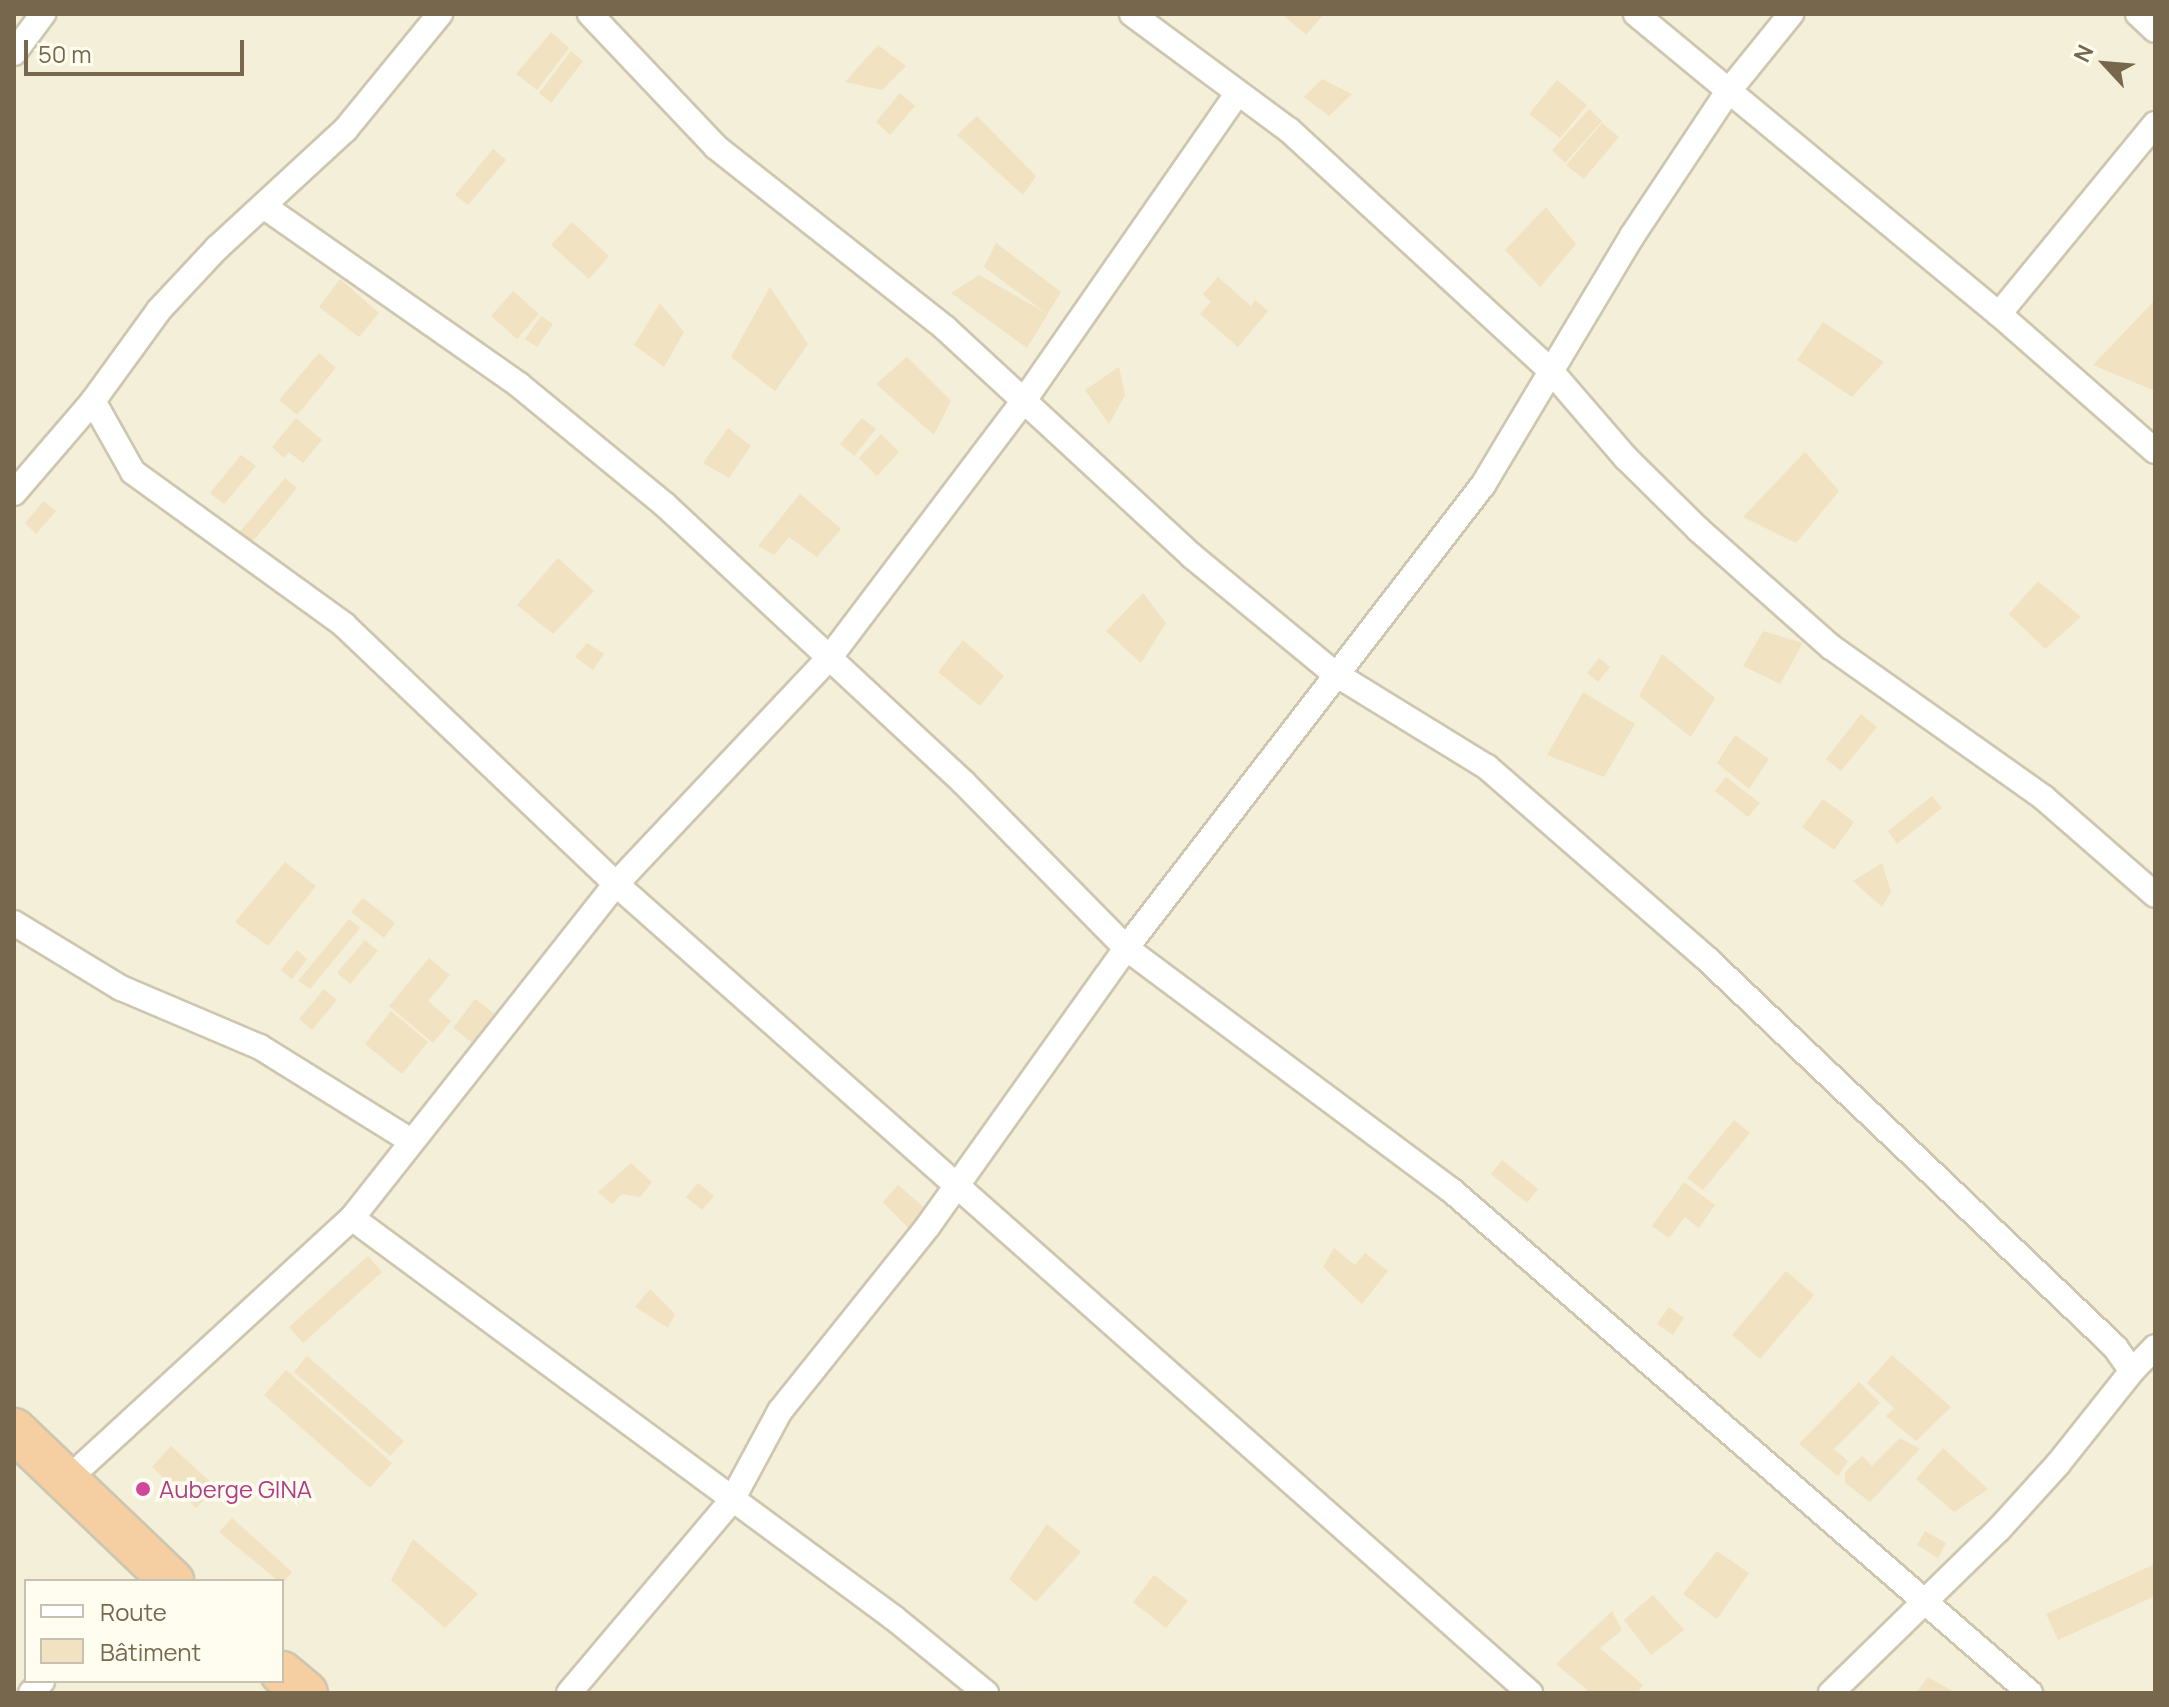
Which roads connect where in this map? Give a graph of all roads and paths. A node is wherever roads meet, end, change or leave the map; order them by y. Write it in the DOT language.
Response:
graph roads {
  1 [pos="43,14"];
  2 [pos="440,14"];
  3 [pos="590,14"];
  4 [pos="1132,14"];
  5 [pos="1636,14"];
  6 [pos="1791,14"];
  7 [pos="2138,14"];
  8 [pos="2155,30"];
  9 [pos="14,53"];
  10 [pos="1727,93"];
  11 [pos="1237,94"];
  12 [pos="2155,124"];
  13 [pos="265,207"];
  14 [pos="1999,314"];
  15 [pos="1550,370"];
  16 [pos="1025,399"];
  17 [pos="93,401"];
  18 [pos="2155,451"];
  19 [pos="14,493"];
  20 [pos="830,657"];
  21 [pos="1334,673"];
  22 [pos="616,884"];
  23 [pos="2155,895"];
  24 [pos="14,923"];
  25 [pos="1126,948"];
  26 [pos="411,1141"];
  27 [pos="955,1184"];
  28 [pos="352,1218"];
  29 [pos="2148,1359"];
  30 [pos="14,1430"];
  31 [pos="67,1480"];
  32 [pos="732,1500"];
  33 [pos="153,1575"];
  34 [pos="1925,1602"];
  35 [pos="284,1675"];
  36 [pos="306,1693"];
  37 [pos="569,1693"];
  38 [pos="986,1693"];
  39 [pos="1530,1693"];
  40 [pos="1831,1693"];
  41 [pos="2030,1693"];
  1 -- 9 [label="street"];
  2 -- 13 [label="street"];
  3 -- 16 [label="street"];
  4 -- 11 [label="street"];
  5 -- 10 [label="street"];
  6 -- 10 [label="street"];
  7 -- 8 [label="street"];
  10 -- 14 [label="street"];
  10 -- 15 [label="street"];
  11 -- 15 [label="street"];
  11 -- 16 [label="street"];
  12 -- 14 [label="street"];
  13 -- 17 [label="street"];
  13 -- 20 [label="street"];
  14 -- 18 [label="street"];
  15 -- 21 [label="street"];
  15 -- 23 [label="street"];
  16 -- 20 [label="street"];
  16 -- 21 [label="street"];
  17 -- 19 [label="street"];
  17 -- 22 [label="street"];
  20 -- 22 [label="street"];
  20 -- 25 [label="street"];
  21 -- 25 [label="street"];
  21 -- 29 [label="street"];
  22 -- 26 [label="street"];
  22 -- 27 [label="street"];
  24 -- 26 [label="street"];
  25 -- 27 [label="street"];
  25 -- 34 [label="street"];
  26 -- 28 [label="street"];
  27 -- 32 [label="street"];
  27 -- 39 [label="street"];
  28 -- 31 [label="street"];
  28 -- 32 [label="street"];
  29 -- 34 [label="street"];
  30 -- 31 [label="highway"];
  31 -- 33 [label="highway"];
  32 -- 37 [label="street"];
  32 -- 38 [label="street"];
  34 -- 40 [label="street"];
  34 -- 41 [label="street"];
  35 -- 36 [label="highway"];
}
